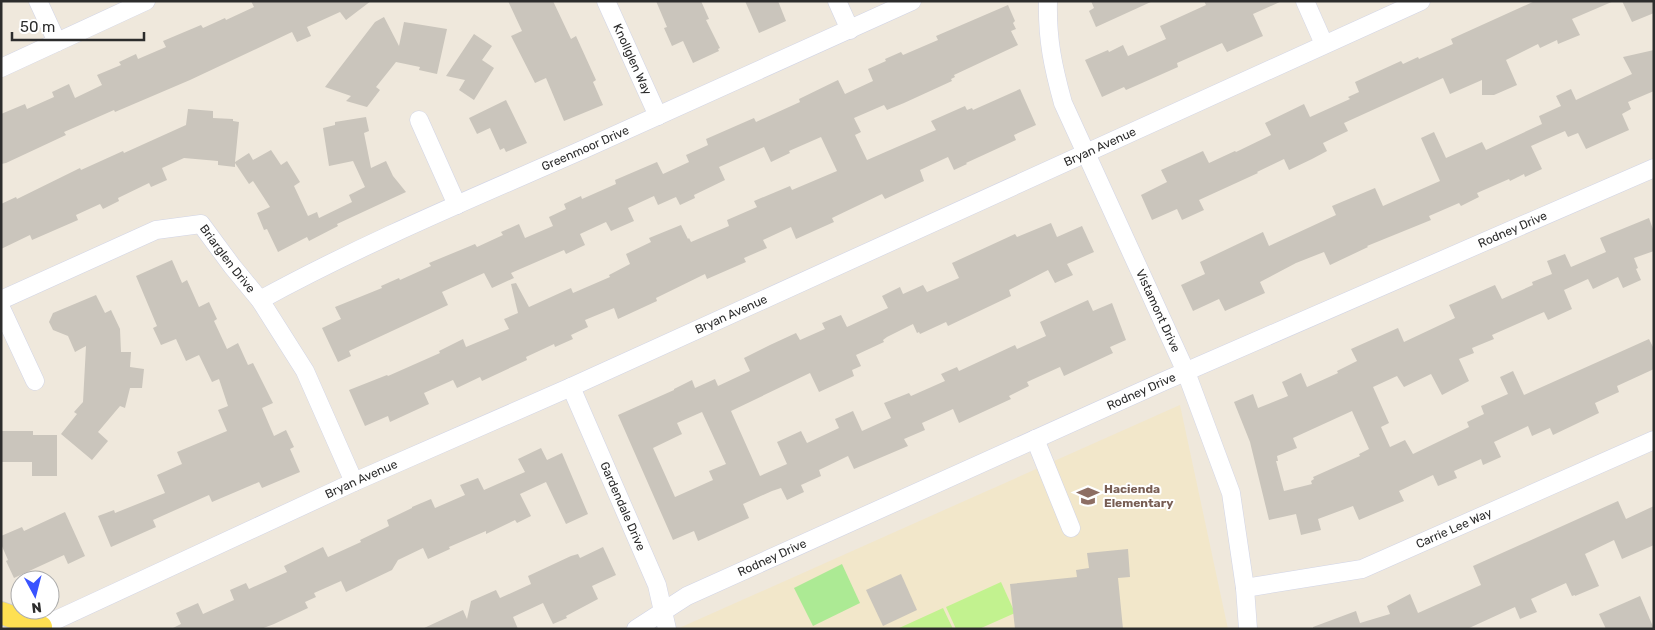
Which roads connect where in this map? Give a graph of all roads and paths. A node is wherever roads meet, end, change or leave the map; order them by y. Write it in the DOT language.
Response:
graph roads {
  1 [pos="38,1"];
  2 [pos="146,1"];
  3 [pos="606,1"];
  4 [pos="837,1"];
  5 [pos="912,1"];
  6 [pos="1048,1"];
  7 [pos="1305,1"];
  8 [pos="1420,1"];
  9 [pos="850,30"];
  10 [pos="57,42"];
  11 [pos="1324,44"];
  12 [pos="1,68"];
  13 [pos="658,116"];
  14 [pos="419,120"];
  15 [pos="1086,154"];
  16 [pos="1654,168"];
  17 [pos="457,205"];
  18 [pos="1,300"];
  19 [pos="260,300"];
  20 [pos="1,308"];
  21 [pos="1186,372"];
  22 [pos="35,381"];
  23 [pos="571,388"];
  24 [pos="1035,439"];
  25 [pos="1654,440"];
  26 [pos="354,482"];
  27 [pos="1071,528"];
  28 [pos="1245,588"];
  29 [pos="663,611"];
  30 [pos="1,613"];
  31 [pos="41,628"];
  32 [pos="636,629"];
  33 [pos="667,629"];
  34 [pos="1248,629"];
  1 -- 10 [label="street"];
  2 -- 10 [label="street"];
  3 -- 13 [label="street, Knollglen Way"];
  4 -- 9 [label="street"];
  5 -- 9 [label="street, Greenmoor Drive"];
  6 -- 15 [label="street, Vistamont Drive"];
  7 -- 11 [label="street"];
  8 -- 11 [label="street, Bryan Avenue"];
  9 -- 13 [label="street, Greenmoor Drive"];
  10 -- 12 [label="street"];
  11 -- 15 [label="street, Bryan Avenue"];
  13 -- 17 [label="street, Greenmoor Drive"];
  14 -- 17 [label="street"];
  15 -- 21 [label="street, Vistamont Drive"];
  15 -- 23 [label="street, Bryan Avenue"];
  16 -- 21 [label="street, Rodney Drive"];
  17 -- 19 [label="street, Greenmoor Drive"];
  18 -- 19 [label="street, Briarglen Drive"];
  19 -- 26 [label="street, Briarglen Drive"];
  20 -- 22 [label="street"];
  21 -- 24 [label="street, Rodney Drive"];
  21 -- 28 [label="street, Vistamont Drive"];
  23 -- 26 [label="street, Bryan Avenue"];
  23 -- 29 [label="street, Gardendale Drive"];
  24 -- 27 [label="street"];
  24 -- 29 [label="street, Rodney Drive"];
  25 -- 28 [label="street, Carrie Lee Way"];
  26 -- 31 [label="street, Bryan Avenue"];
  28 -- 34 [label="street, Vistamont Drive"];
  29 -- 32 [label="street, Rodney Drive"];
  29 -- 33 [label="street, Gardendale Drive"];
  30 -- 31 [label="main road"];
}
